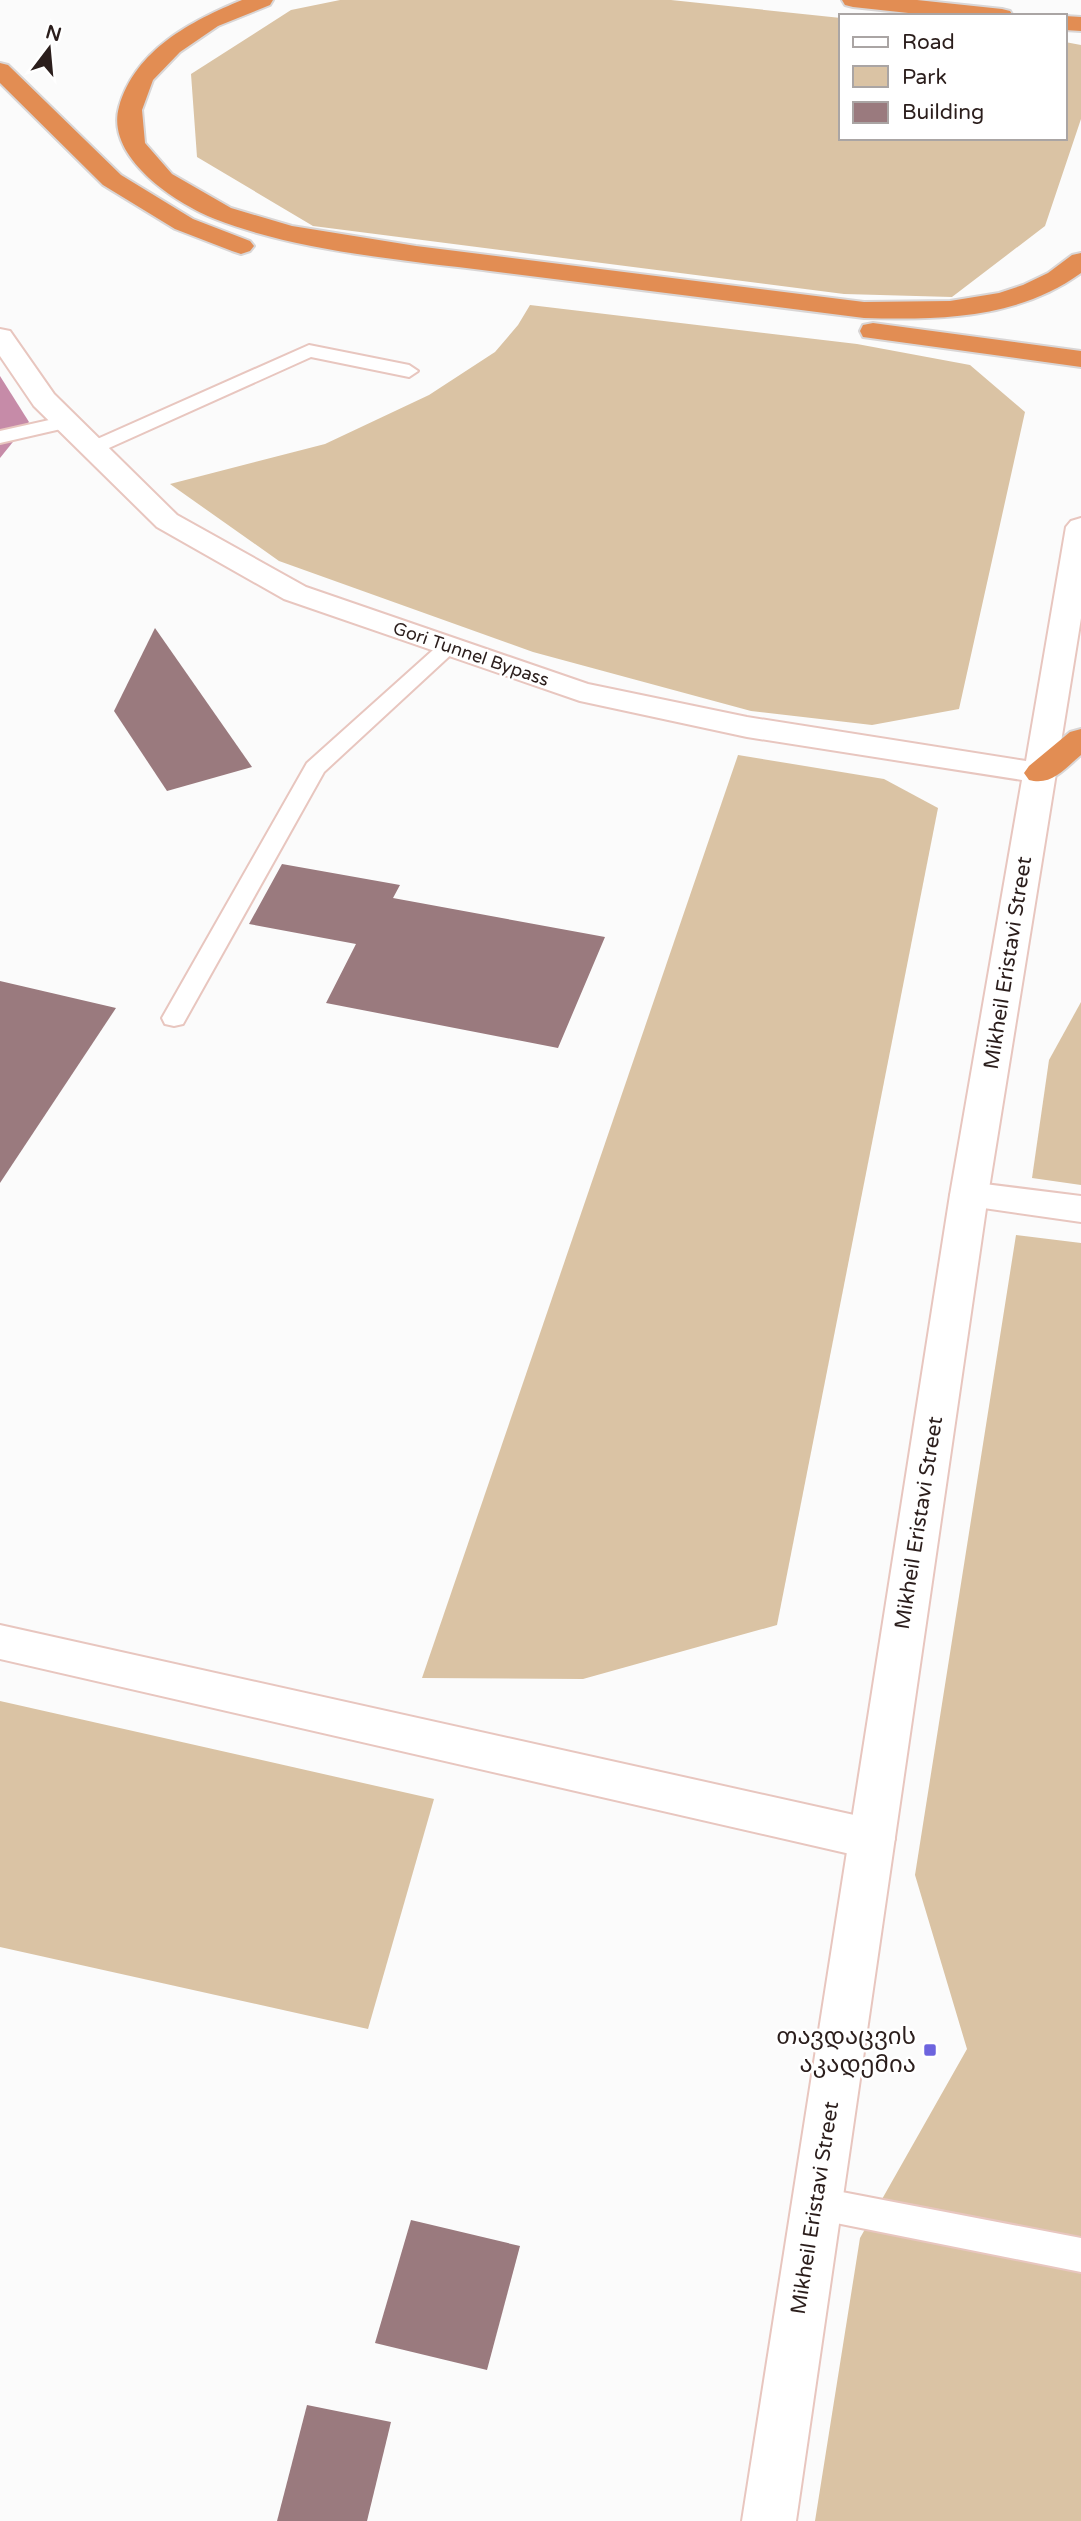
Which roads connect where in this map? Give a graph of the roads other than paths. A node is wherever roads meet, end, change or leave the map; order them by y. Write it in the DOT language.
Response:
graph roads {
  1 [pos="262,0"];
  2 [pos="853,0"];
  3 [pos="983,14"];
  4 [pos="0,70"];
  5 [pos="1081,261"];
  6 [pos="0,337"];
  7 [pos="1081,359"];
  8 [pos="409,371"];
  9 [pos="67,422"];
  10 [pos="0,437"];
  11 [pos="93,448"];
  12 [pos="1081,527"];
  13 [pos="449,646"];
  14 [pos="1081,739"];
  15 [pos="1040,773"];
  16 [pos="174,1018"];
  17 [pos="970,1195"];
  18 [pos="1081,1209"];
  19 [pos="0,1642"];
  20 [pos="872,1839"];
  21 [pos="816,2203"];
  22 [pos="1081,2255"];
  23 [pos="769,2521"];
  1 -- 5 [label="highway"];
  2 -- 3 [label="highway"];
  4 -- 7 [label="highway"];
  6 -- 9 [label="main road, Gori Tunnel Bypass"];
  8 -- 11 [label="lane"];
  9 -- 10 [label="lane"];
  9 -- 11 [label="main road, Gori Tunnel Bypass"];
  11 -- 13 [label="main road, Gori Tunnel Bypass"];
  12 -- 15 [label="main road, Mikheil Eristavi Street"];
  13 -- 15 [label="main road, Gori Tunnel Bypass"];
  13 -- 16 [label="lane"];
  14 -- 15 [label="highway"];
  15 -- 17 [label="main road, Mikheil Eristavi Street"];
  17 -- 18 [label="main road"];
  17 -- 20 [label="main road, Mikheil Eristavi Street"];
  19 -- 20 [label="main road"];
  20 -- 21 [label="main road, Mikheil Eristavi Street"];
  21 -- 22 [label="lane"];
  21 -- 23 [label="main road, Mikheil Eristavi Street"];
}
